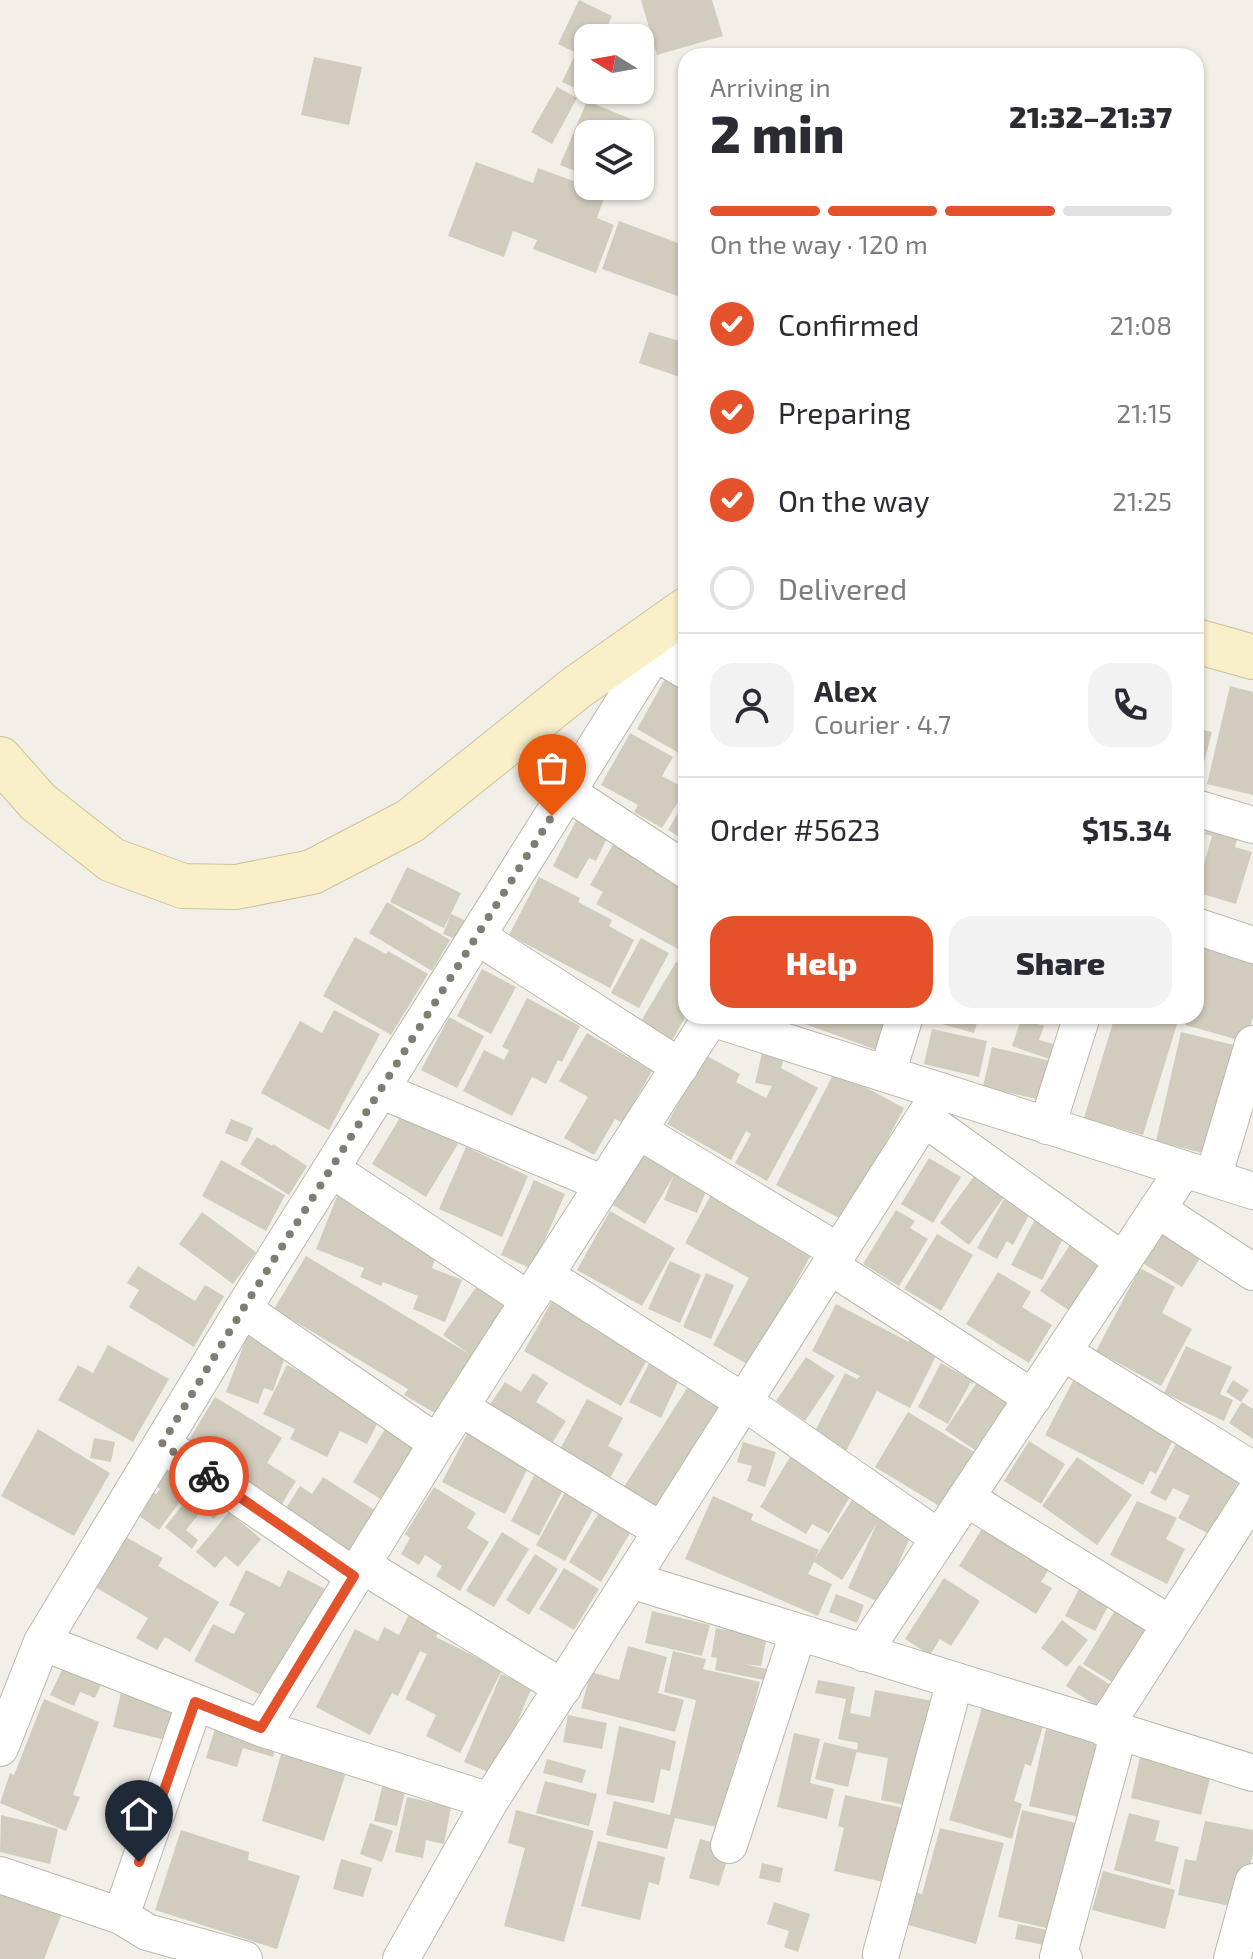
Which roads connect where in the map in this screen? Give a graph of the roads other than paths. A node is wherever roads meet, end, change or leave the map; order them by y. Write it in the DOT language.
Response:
graph roads {
  1 [pos="678,615"];
  2 [pos="678,618"];
  3 [pos="1204,643"];
  4 [pos="655,652"];
  5 [pos="1253,657"];
  6 [pos="678,666"];
  7 [pos="0,759"];
  8 [pos="567,792"];
  9 [pos="1204,810"];
  10 [pos="1253,825"];
  11 [pos="678,865"];
  12 [pos="1204,929"];
  13 [pos="477,936"];
  14 [pos="1253,945"];
  15 [pos="708,1024"];
  16 [pos="733,1024"];
  17 [pos="903,1024"];
  18 [pos="1079,1024"];
  19 [pos="1253,1044"];
  20 [pos="680,1067"];
  21 [pos="887,1074"];
  22 [pos="380,1090"];
  23 [pos="933,1105"];
  24 [pos="1047,1126"];
  25 [pos="639,1131"];
  26 [pos="331,1169"];
  27 [pos="1198,1174"];
  28 [pos="604,1184"];
  29 [pos="1253,1191"];
  30 [pos="1157,1209"];
  31 [pos="835,1259"];
  32 [pos="1123,1261"];
  33 [pos="1253,1272"];
  34 [pos="537,1288"];
  35 [pos="243,1309"];
  36 [pos="1063,1352"];
  37 [pos="1033,1398"];
  38 [pos="744,1402"];
  39 [pos="461,1408"];
  40 [pos="437,1443"];
  41 [pos="162,1444"];
  42 [pos="1253,1470"];
  43 [pos="1253,1496"];
  44 [pos="966,1498"];
  45 [pos="662,1531"];
  46 [pos="939,1538"];
  47 [pos="358,1570"];
  48 [pos="631,1580"];
  49 [pos="1170,1624"];
  50 [pos="798,1633"];
  51 [pos="42,1642"];
  52 [pos="863,1653"];
  53 [pos="955,1681"];
  54 [pos="563,1688"];
  55 [pos="195,1702"];
  56 [pos="261,1728"];
  57 [pos="1111,1730"];
  58 [pos="0,1748"];
  59 [pos="1253,1773"];
  60 [pos="490,1801"];
  61 [pos="729,1845"];
  62 [pos="0,1875"];
  63 [pos="1253,1882"];
  64 [pos="135,1936"];
  65 [pos="881,1954"];
  66 [pos="244,1959"];
  67 [pos="401,1959"];
  68 [pos="1064,1959"];
  69 [pos="1232,1959"];
  1 -- 7 [label="main road"];
  2 -- 4 [label="street"];
  3 -- 5 [label="main road"];
  4 -- 6 [label="street"];
  4 -- 8 [label="street"];
  8 -- 11 [label="street"];
  8 -- 13 [label="street"];
  9 -- 10 [label="street"];
  12 -- 14 [label="street"];
  13 -- 20 [label="street"];
  13 -- 22 [label="street"];
  15 -- 20 [label="street"];
  16 -- 21 [label="street"];
  17 -- 21 [label="street"];
  18 -- 24 [label="street"];
  19 -- 27 [label="street"];
  20 -- 25 [label="street"];
  21 -- 23 [label="street"];
  22 -- 26 [label="street"];
  22 -- 28 [label="street"];
  23 -- 24 [label="street"];
  23 -- 31 [label="street"];
  23 -- 32 [label="street"];
  24 -- 27 [label="street"];
  25 -- 28 [label="street"];
  25 -- 31 [label="street"];
  26 -- 34 [label="street"];
  26 -- 35 [label="street"];
  27 -- 29 [label="street"];
  27 -- 30 [label="street"];
  28 -- 34 [label="street"];
  30 -- 32 [label="street"];
  30 -- 33 [label="street"];
  31 -- 37 [label="street"];
  31 -- 38 [label="street"];
  32 -- 36 [label="street"];
  34 -- 38 [label="street"];
  34 -- 39 [label="street"];
  35 -- 40 [label="street"];
  35 -- 41 [label="street"];
  36 -- 37 [label="street"];
  36 -- 42 [label="street"];
  37 -- 44 [label="street"];
  38 -- 45 [label="street"];
  38 -- 46 [label="street"];
  39 -- 40 [label="street"];
  39 -- 45 [label="street"];
  40 -- 47 [label="street"];
  41 -- 47 [label="street"];
  41 -- 51 [label="street"];
  43 -- 49 [label="street"];
  44 -- 46 [label="street"];
  44 -- 49 [label="street"];
  45 -- 48 [label="street"];
  46 -- 52 [label="street"];
  47 -- 54 [label="street"];
  47 -- 56 [label="street"];
  48 -- 50 [label="street"];
  48 -- 54 [label="street"];
  49 -- 57 [label="street"];
  50 -- 52 [label="street"];
  50 -- 61 [label="street"];
  51 -- 55 [label="street"];
  51 -- 58 [label="street"];
  52 -- 53 [label="street"];
  53 -- 57 [label="street"];
  53 -- 65 [label="street"];
  54 -- 60 [label="street"];
  55 -- 56 [label="street"];
  55 -- 64 [label="street"];
  56 -- 60 [label="street"];
  57 -- 59 [label="street"];
  57 -- 68 [label="street"];
  60 -- 67 [label="street"];
  62 -- 64 [label="street"];
  63 -- 69 [label="street"];
  64 -- 66 [label="street"];
}
